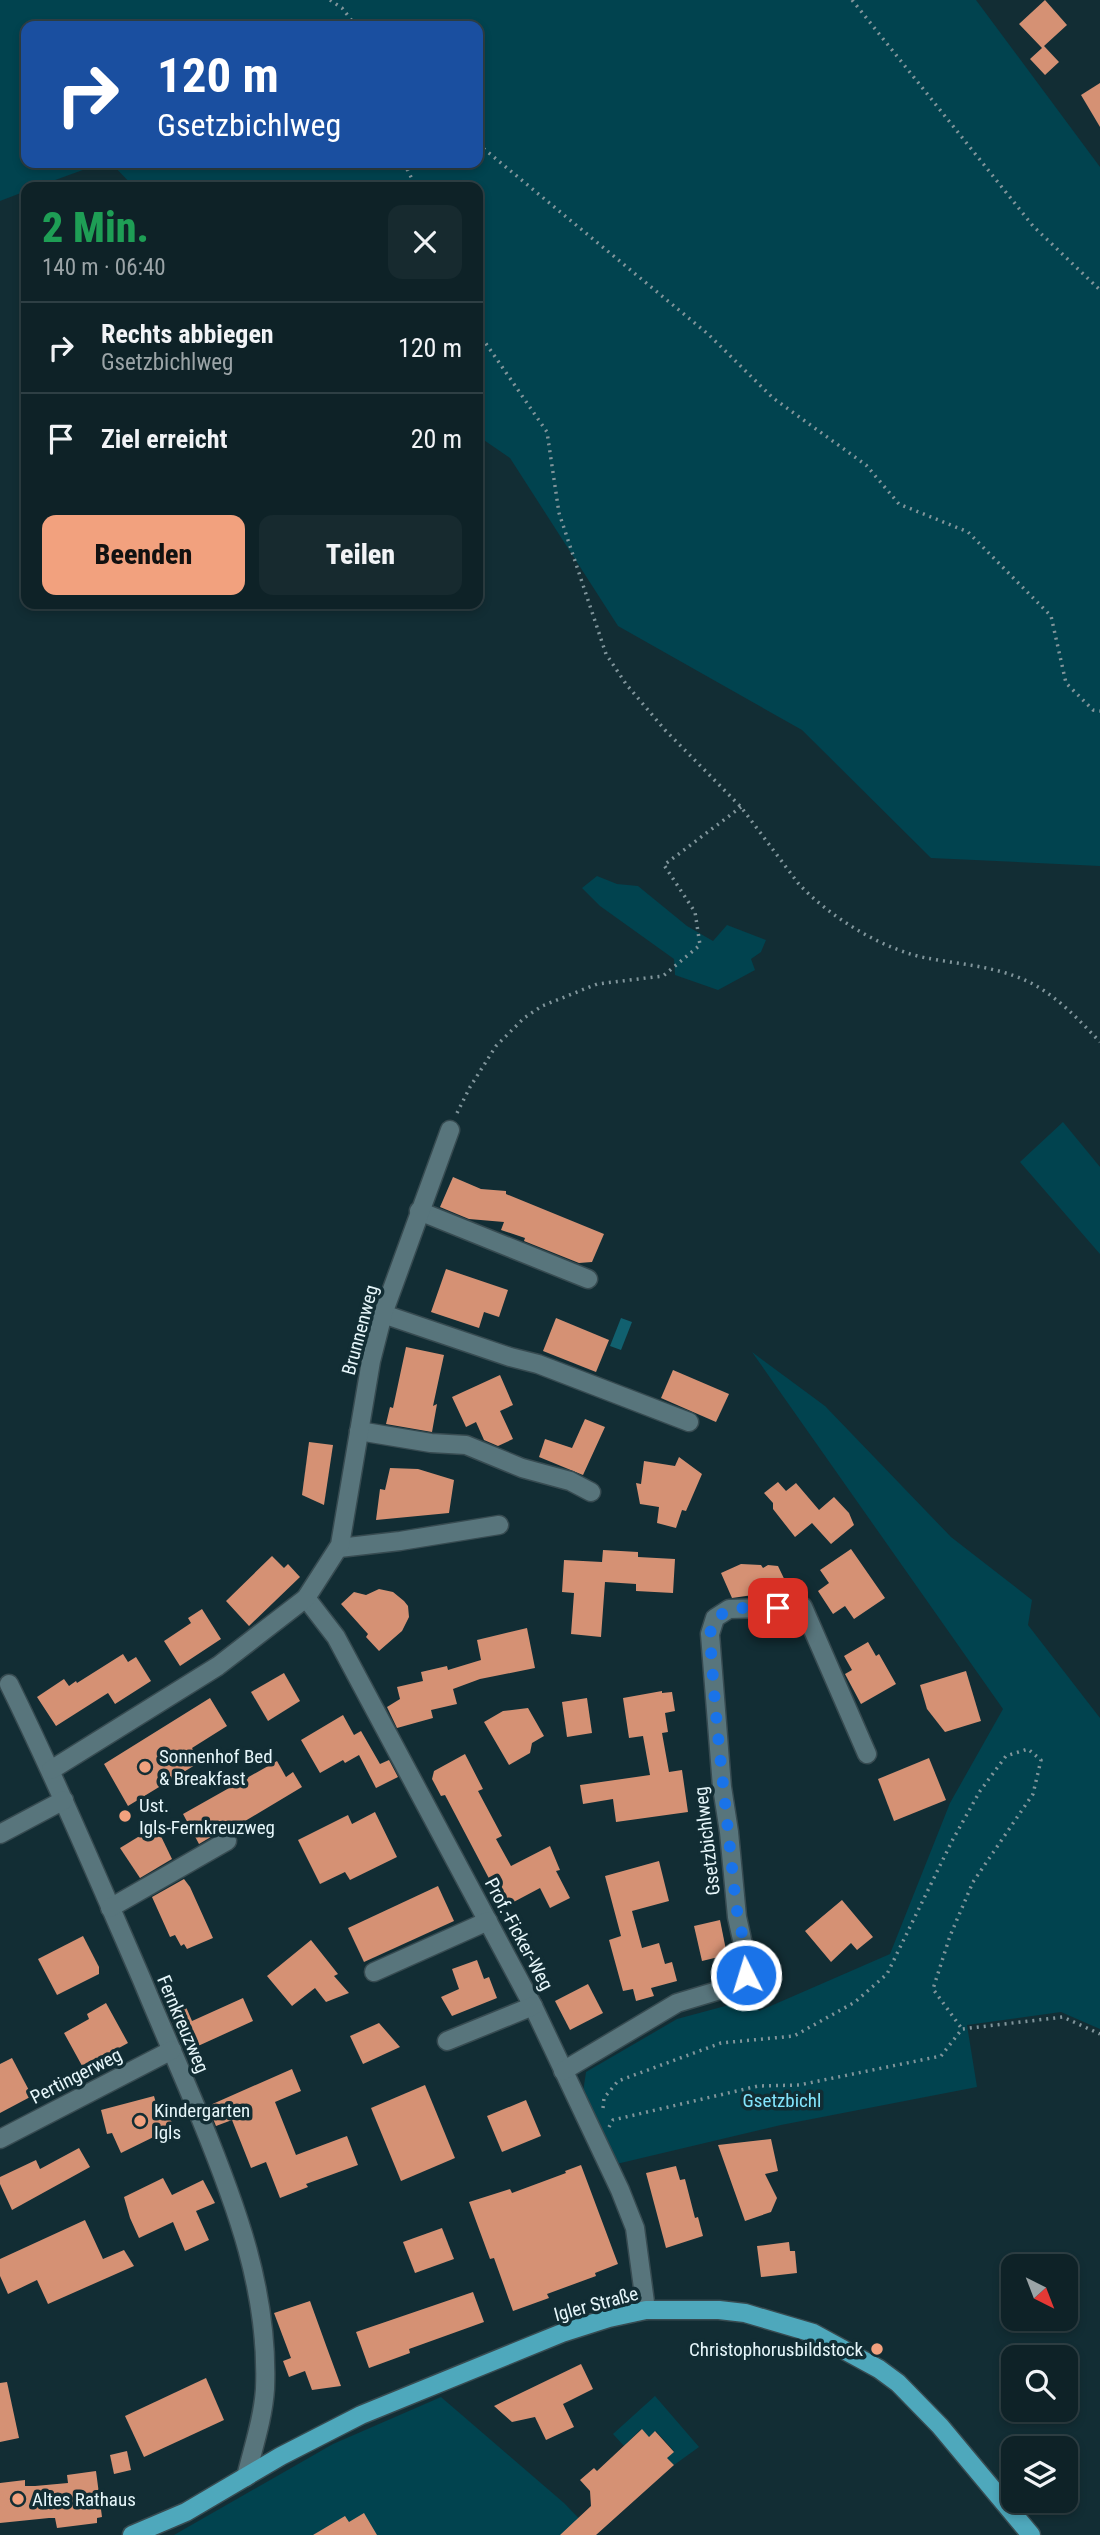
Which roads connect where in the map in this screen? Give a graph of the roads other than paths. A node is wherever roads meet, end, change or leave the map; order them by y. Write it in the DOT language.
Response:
graph roads {
  1 [pos="450,1130"];
  2 [pos="419,1211"];
  3 [pos="588,1279"];
  4 [pos="383,1314"];
  5 [pos="689,1422"];
  6 [pos="359,1431"];
  7 [pos="591,1492"];
  8 [pos="499,1525"];
  9 [pos="339,1548"];
  10 [pos="306,1598"];
  11 [pos="9,1684"];
  12 [pos="867,1754"];
  13 [pos="51,1770"];
  14 [pos="64,1800"];
  15 [pos="0,1834"];
  16 [pos="227,1841"];
  17 [pos="110,1908"];
  18 [pos="488,1921"];
  19 [pos="374,1972"];
  20 [pos="533,2006"];
  21 [pos="447,2041"];
  22 [pos="172,2050"];
  23 [pos="563,2071"];
  24 [pos="0,2139"];
  25 [pos="646,2310"];
  26 [pos="246,2477"];
  27 [pos="132,2535"];
  28 [pos="1031,2535"];
  1 -- 2 [label="street, Brunnenweg"];
  2 -- 3 [label="street"];
  2 -- 4 [label="street, Brunnenweg"];
  4 -- 5 [label="street"];
  4 -- 6 [label="street, Brunnenweg"];
  6 -- 7 [label="street"];
  6 -- 9 [label="street, Brunnenweg"];
  8 -- 9 [label="street"];
  9 -- 10 [label="street, Brunnenweg"];
  10 -- 13 [label="street, Brunnenweg"];
  10 -- 18 [label="street, Prof.-Ficker-Weg"];
  11 -- 13 [label="street, Fernkreuzweg"];
  12 -- 23 [label="street, Gsetzbichlweg"];
  13 -- 14 [label="street, Fernkreuzweg"];
  14 -- 15 [label="street"];
  14 -- 17 [label="street, Fernkreuzweg"];
  16 -- 17 [label="street"];
  17 -- 22 [label="street, Fernkreuzweg"];
  18 -- 19 [label="street"];
  18 -- 20 [label="street, Prof.-Ficker-Weg"];
  20 -- 21 [label="street"];
  20 -- 23 [label="street, Prof.-Ficker-Weg"];
  22 -- 24 [label="street, Pertingerweg"];
  22 -- 26 [label="street, Fernkreuzweg"];
  23 -- 25 [label="street, Prof.-Ficker-Weg"];
  25 -- 26 [label="main road, Igler Straße"];
  25 -- 28 [label="main road, Igler Straße"];
  26 -- 27 [label="main road, Igler Straße"];
}
